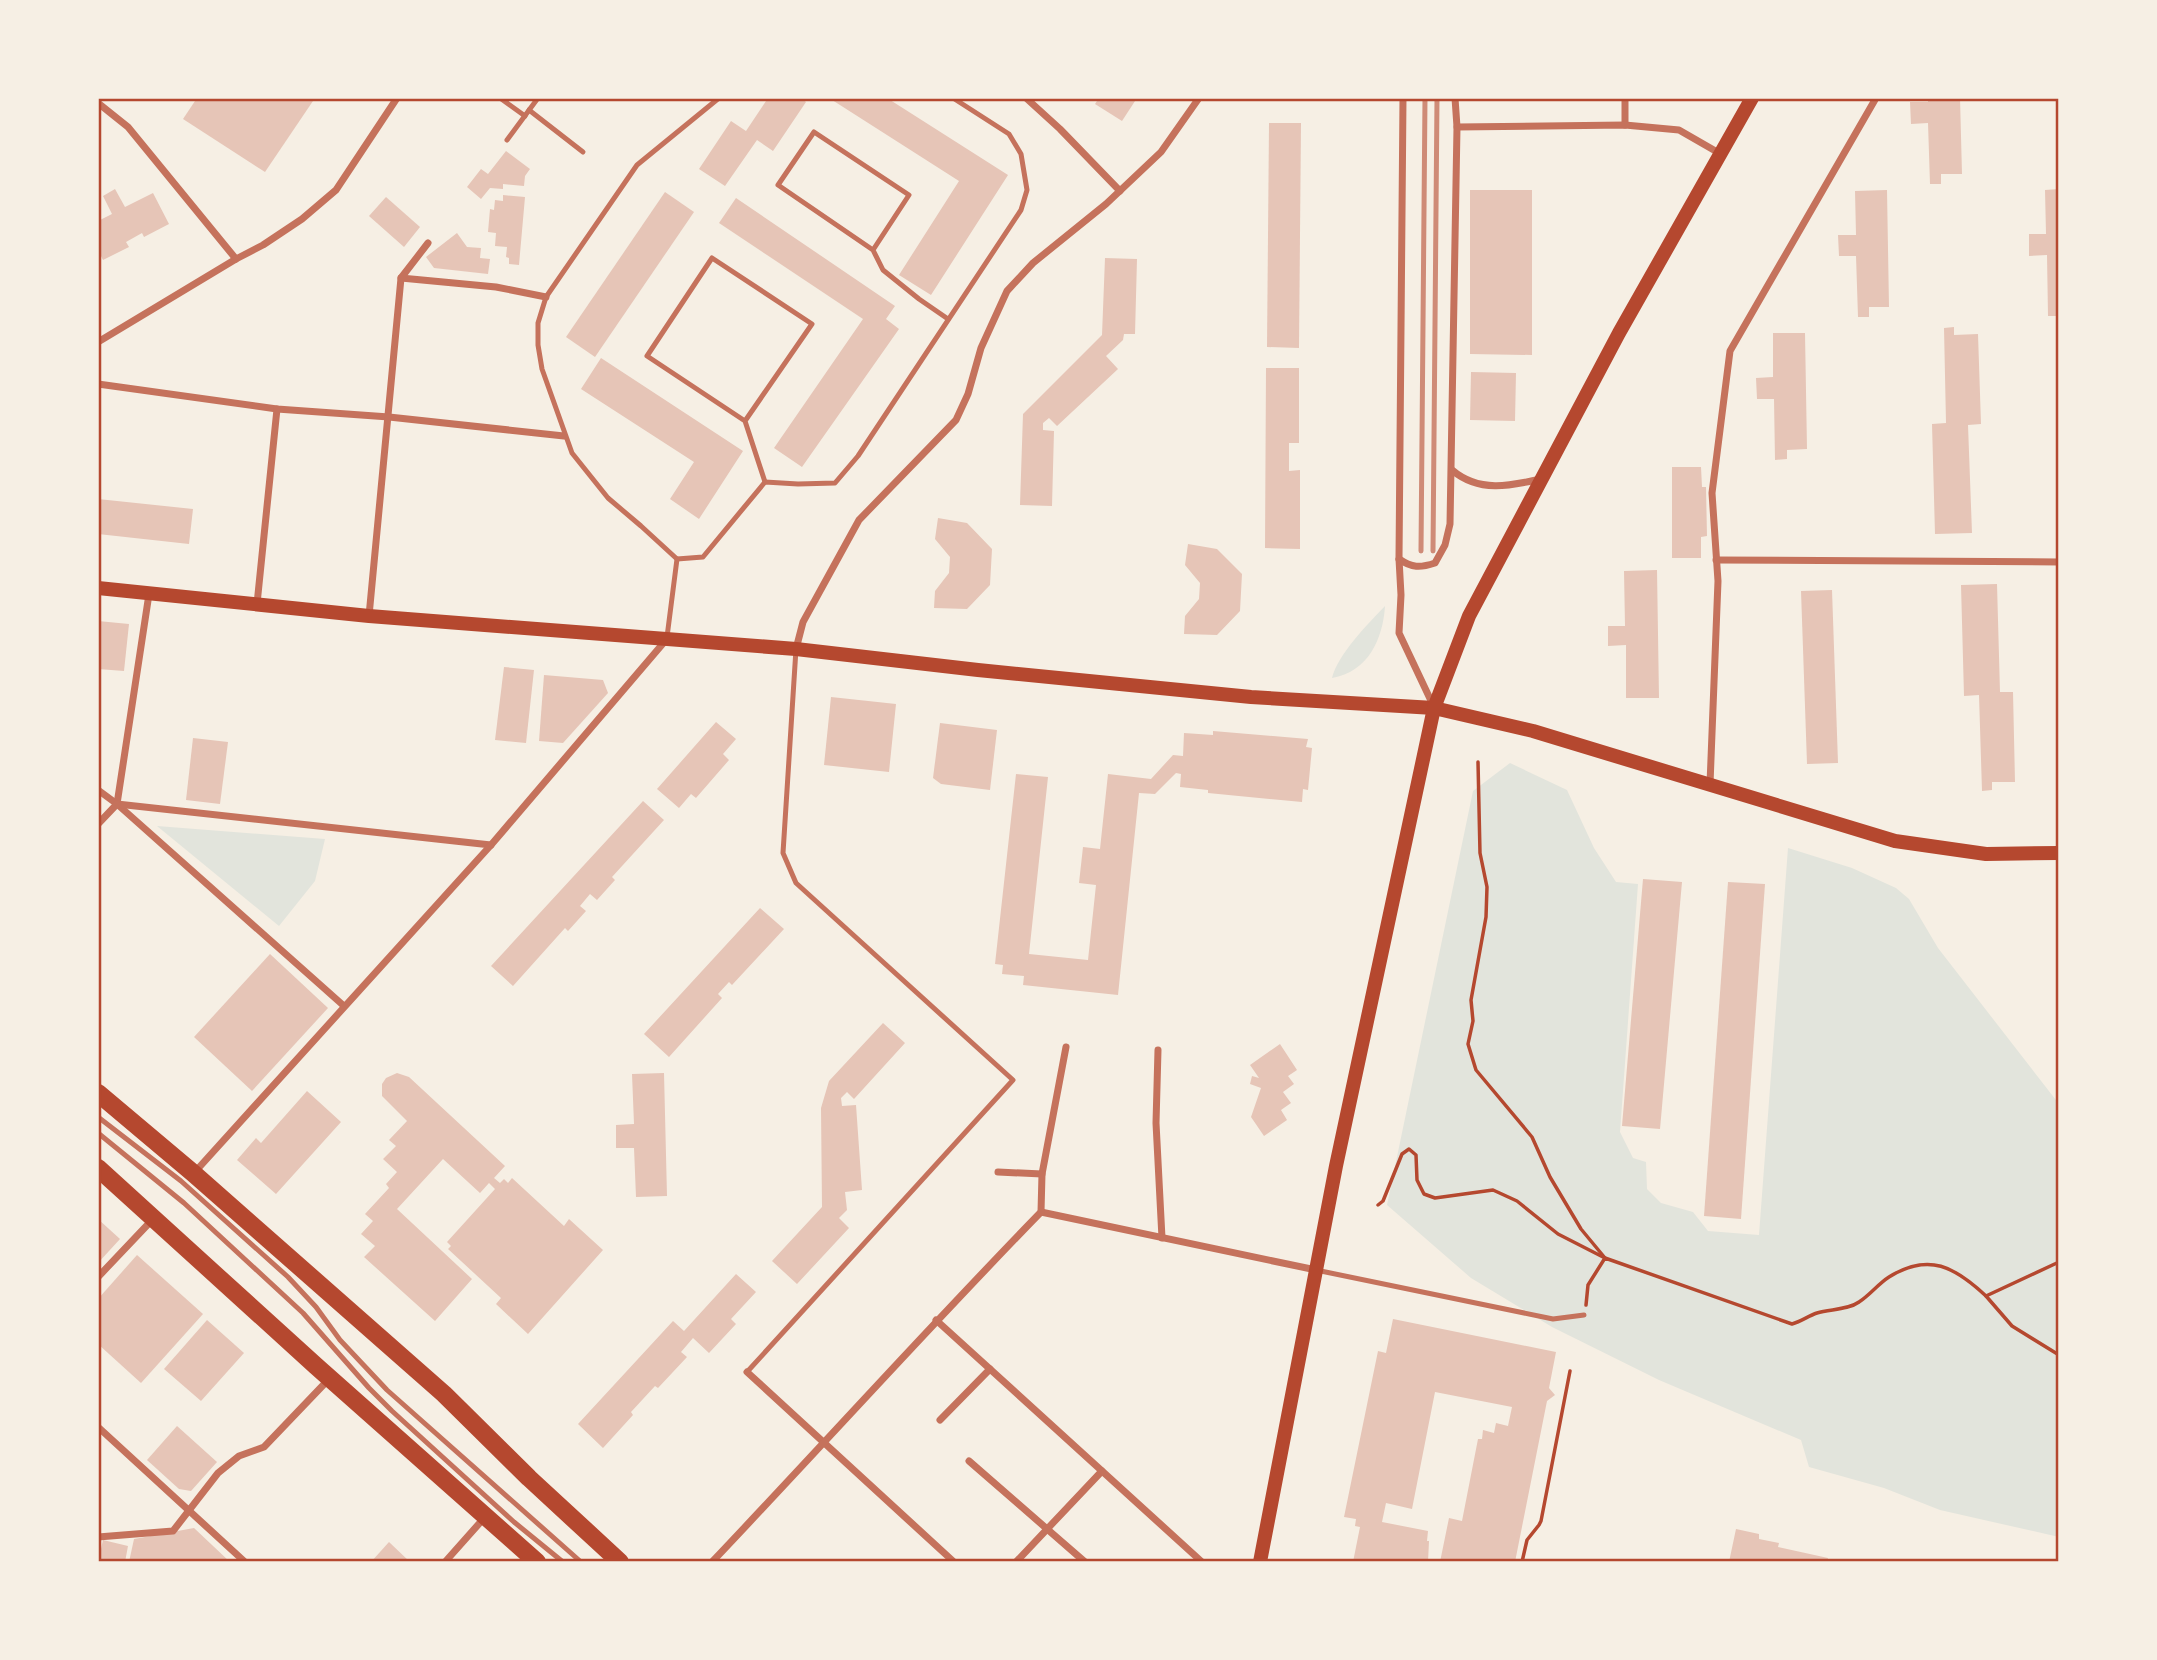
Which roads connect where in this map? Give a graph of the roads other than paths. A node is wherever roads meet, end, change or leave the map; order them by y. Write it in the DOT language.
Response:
graph roads {
  1 [pos="397,98"];
  2 [pos="500,98"];
  3 [pos="538,98"];
  4 [pos="719,98"];
  5 [pos="953,98"];
  6 [pos="1026,98"];
  7 [pos="1199,98"];
  8 [pos="1403,98"];
  9 [pos="1455,98"];
  10 [pos="1625,98"];
  11 [pos="1752,98"];
  12 [pos="1876,98"];
  13 [pos="98,103"];
  14 [pos="527,113"];
  15 [pos="1625,125"];
  16 [pos="1457,127"];
  17 [pos="507,139"];
  18 [pos="583,152"];
  19 [pos="1719,153"];
  20 [pos="1120,191"];
  21 [pos="428,243"];
  22 [pos="873,250"];
  23 [pos="236,259"];
  24 [pos="401,278"];
  25 [pos="546,296"];
  26 [pos="948,319"];
  27 [pos="98,342"];
  28 [pos="98,384"];
  29 [pos="277,409"];
  30 [pos="389,417"];
  31 [pos="746,421"];
  32 [pos="564,436"];
  33 [pos="1452,470"];
  34 [pos="1542,479"];
  35 [pos="765,482"];
  36 [pos="677,559"];
  37 [pos="1399,559"];
  38 [pos="1716,560"];
  39 [pos="2059,562"];
  40 [pos="98,588"];
  41 [pos="149,594"];
  42 [pos="257,604"];
  43 [pos="369,616"];
  44 [pos="666,640"];
  45 [pos="796,649"];
  46 [pos="1434,708"];
  47 [pos="1710,784"];
  48 [pos="98,790"];
  49 [pos="117,804"];
  50 [pos="98,824"];
  51 [pos="491,845"];
  52 [pos="2059,853"];
  53 [pos="344,1006"];
  54 [pos="1066,1047"];
  55 [pos="1158,1050"];
  56 [pos="98,1093"];
  57 [pos="98,1117"];
  58 [pos="98,1133"];
  59 [pos="98,1168"];
  60 [pos="998,1172"];
  61 [pos="193,1173"];
  62 [pos="1042,1174"];
  63 [pos="1041,1212"];
  64 [pos="153,1219"];
  65 [pos="1162,1238"];
  66 [pos="1316,1270"];
  67 [pos="98,1277"];
  68 [pos="1584,1315"];
  69 [pos="936,1320"];
  70 [pos="990,1369"];
  71 [pos="747,1372"];
  72 [pos="330,1378"];
  73 [pos="940,1420"];
  74 [pos="98,1427"];
  75 [pos="824,1444"];
  76 [pos="968,1461"];
  77 [pos="1102,1471"];
  78 [pos="190,1510"];
  79 [pos="485,1516"];
  80 [pos="1048,1528"];
  81 [pos="98,1537"];
  82 [pos="245,1562"];
  83 [pos="445,1562"];
  84 [pos="537,1562"];
  85 [pos="564,1562"];
  86 [pos="581,1562"];
  87 [pos="620,1562"];
  88 [pos="712,1562"];
  89 [pos="954,1562"];
  90 [pos="1016,1562"];
  91 [pos="1085,1562"];
  92 [pos="1202,1562"];
  93 [pos="1260,1562"];
  1 -- 23 [label="street"];
  2 -- 14 [label="lane"];
  3 -- 14 [label="lane"];
  4 -- 25 [label="lane"];
  5 -- 26 [label="lane"];
  6 -- 20 [label="street"];
  7 -- 20 [label="street"];
  8 -- 37 [label="street"];
  9 -- 16 [label="street"];
  10 -- 15 [label="street"];
  11 -- 19 [label="main road"];
  12 -- 38 [label="street"];
  13 -- 23 [label="street"];
  14 -- 17 [label="lane"];
  14 -- 18 [label="lane"];
  15 -- 16 [label="street"];
  15 -- 19 [label="street"];
  16 -- 33 [label="street"];
  19 -- 34 [label="main road"];
  20 -- 45 [label="street"];
  21 -- 24 [label="street"];
  22 -- 22 [label="lane"];
  22 -- 26 [label="lane"];
  23 -- 27 [label="street"];
  24 -- 25 [label="street"];
  24 -- 30 [label="street"];
  25 -- 32 [label="lane"];
  26 -- 35 [label="lane"];
  28 -- 29 [label="street"];
  29 -- 30 [label="street"];
  29 -- 42 [label="street"];
  30 -- 32 [label="street"];
  30 -- 43 [label="street"];
  31 -- 31 [label="lane"];
  31 -- 35 [label="lane"];
  32 -- 36 [label="lane"];
  33 -- 34 [label="street"];
  33 -- 37 [label="street"];
  34 -- 46 [label="main road"];
  35 -- 36 [label="lane"];
  36 -- 44 [label="lane"];
  37 -- 46 [label="street"];
  38 -- 39 [label="street"];
  38 -- 47 [label="street"];
  40 -- 41 [label="main road"];
  41 -- 42 [label="main road"];
  41 -- 49 [label="street"];
  42 -- 43 [label="main road"];
  43 -- 44 [label="main road"];
  44 -- 45 [label="main road"];
  44 -- 51 [label="street"];
  45 -- 46 [label="main road"];
  45 -- 71 [label="lane"];
  46 -- 47 [label="main road"];
  46 -- 66 [label="main road"];
  47 -- 52 [label="main road"];
  48 -- 49 [label="street"];
  49 -- 50 [label="street"];
  49 -- 51 [label="street"];
  49 -- 53 [label="street"];
  51 -- 53 [label="street"];
  53 -- 61 [label="street"];
  54 -- 62 [label="street"];
  55 -- 65 [label="street"];
  56 -- 61 [label="main road"];
  57 -- 86 [label="lane"];
  58 -- 85 [label="lane"];
  59 -- 64 [label="main road"];
  60 -- 62 [label="street"];
  61 -- 87 [label="main road"];
  62 -- 63 [label="street"];
  63 -- 65 [label="street"];
  63 -- 69 [label="street"];
  64 -- 67 [label="street"];
  64 -- 72 [label="main road"];
  65 -- 66 [label="street"];
  66 -- 68 [label="lane"];
  66 -- 93 [label="main road"];
  69 -- 70 [label="street"];
  69 -- 75 [label="street"];
  70 -- 73 [label="street"];
  70 -- 77 [label="street"];
  71 -- 75 [label="street"];
  72 -- 78 [label="street"];
  72 -- 79 [label="main road"];
  74 -- 78 [label="street"];
  75 -- 88 [label="street"];
  75 -- 89 [label="street"];
  76 -- 80 [label="street"];
  77 -- 80 [label="street"];
  77 -- 92 [label="street"];
  78 -- 81 [label="street"];
  78 -- 82 [label="street"];
  79 -- 83 [label="street"];
  79 -- 84 [label="main road"];
  80 -- 90 [label="street"];
  80 -- 91 [label="street"];
}
